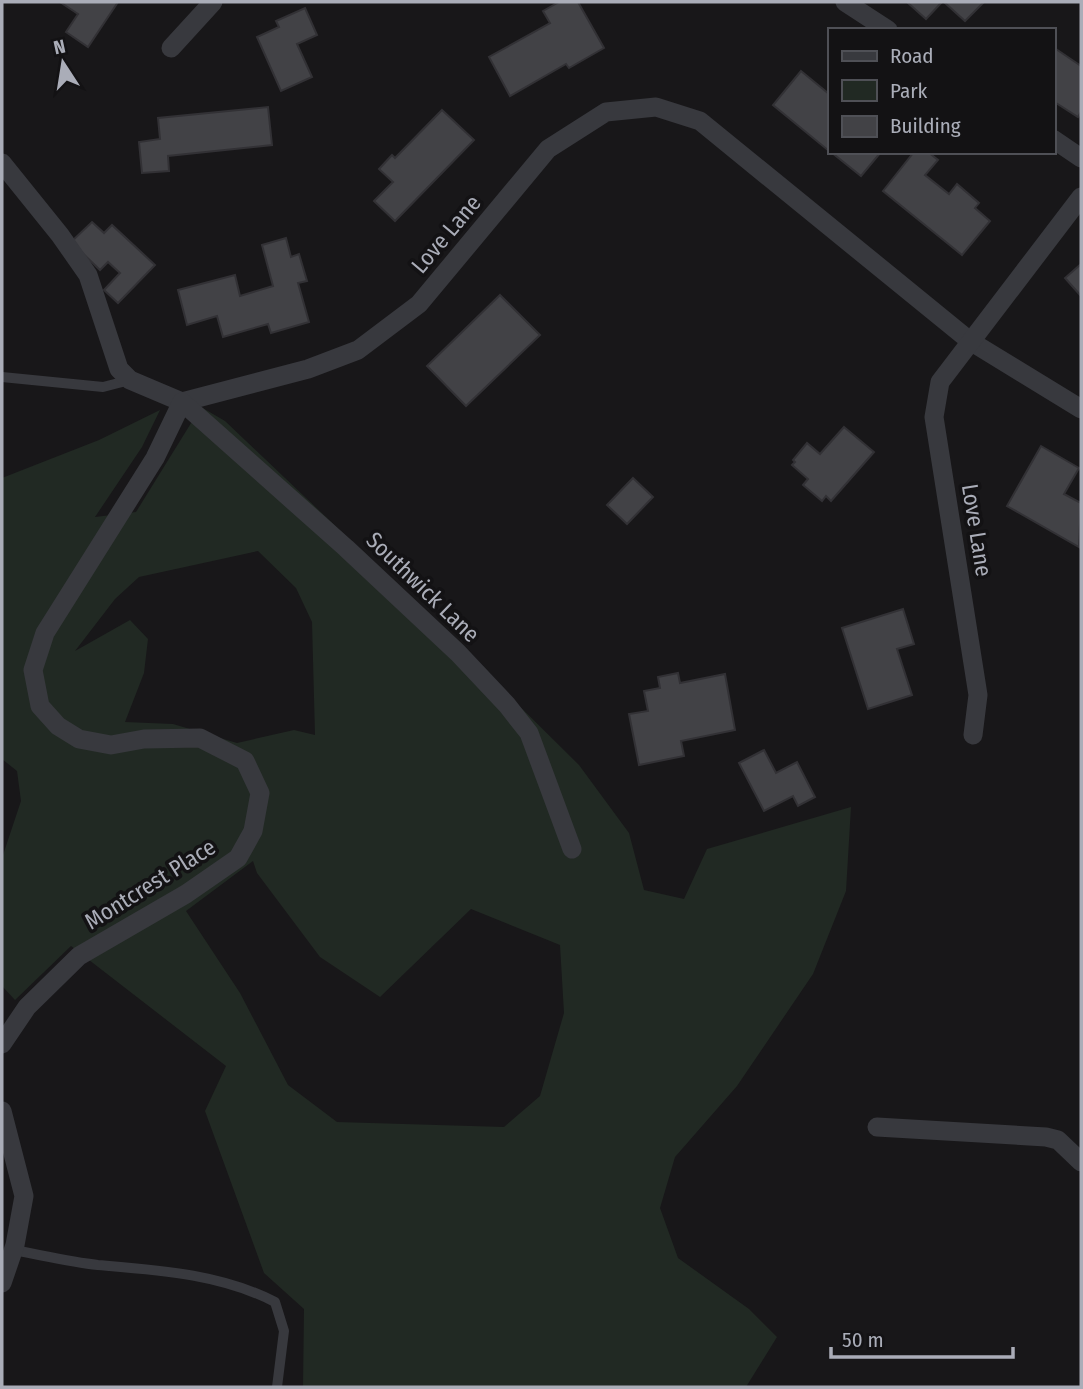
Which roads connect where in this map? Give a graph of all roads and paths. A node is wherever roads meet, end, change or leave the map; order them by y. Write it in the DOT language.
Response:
graph roads {
  1 [pos="213,2"];
  2 [pos="845,2"];
  3 [pos="885,28"];
  4 [pos="171,48"];
  5 [pos="1055,140"];
  6 [pos="1081,158"];
  7 [pos="2,163"];
  8 [pos="1081,197"];
  9 [pos="970,341"];
  10 [pos="2,377"];
  11 [pos="130,380"];
  12 [pos="182,402"];
  13 [pos="1081,409"];
  14 [pos="972,735"];
  15 [pos="572,849"];
  16 [pos="2,1044"];
  17 [pos="2,1111"];
  18 [pos="877,1127"];
  19 [pos="1081,1162"];
  20 [pos="13,1250"];
  21 [pos="2,1283"];
  22 [pos="277,1387"];
  1 -- 4 [label="street"];
  2 -- 3 [label="street"];
  5 -- 6 [label="street"];
  7 -- 11 [label="street"];
  8 -- 9 [label="street, Love Lane"];
  9 -- 12 [label="street, Love Lane"];
  9 -- 13 [label="street"];
  9 -- 14 [label="street, Love Lane"];
  10 -- 11 [label="lane"];
  11 -- 12 [label="street"];
  12 -- 15 [label="street, Southwick Lane"];
  12 -- 16 [label="street, Montcrest Place"];
  17 -- 20 [label="street"];
  18 -- 19 [label="street"];
  20 -- 21 [label="street"];
  20 -- 22 [label="lane"];
}
